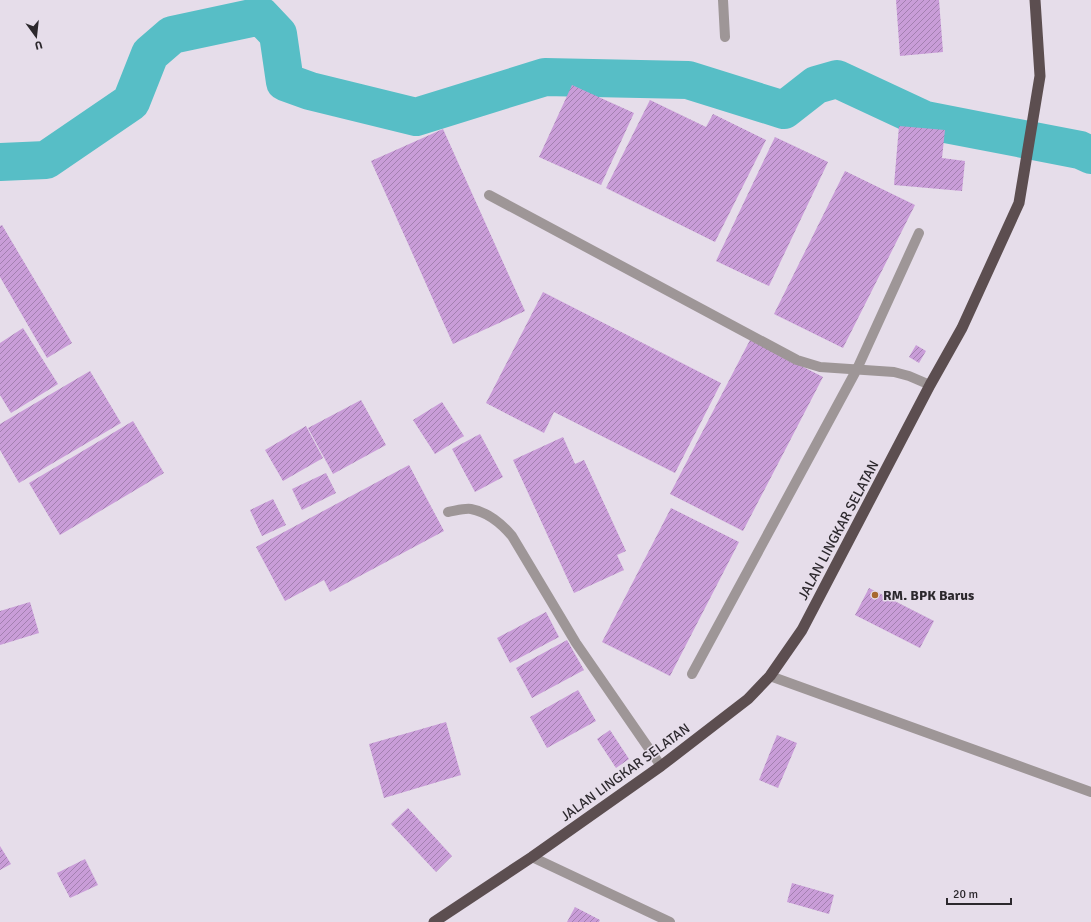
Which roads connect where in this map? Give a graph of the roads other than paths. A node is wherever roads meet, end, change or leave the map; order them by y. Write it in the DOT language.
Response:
graph roads {
  1 [pos="723,0"];
  2 [pos="1035,0"];
  3 [pos="725,37"];
  4 [pos="488,195"];
  5 [pos="919,233"];
  6 [pos="857,370"];
  7 [pos="930,385"];
  8 [pos="448,512"];
  9 [pos="692,674"];
  10 [pos="770,676"];
  11 [pos="661,766"];
  12 [pos="1091,792"];
  13 [pos="532,857"];
  14 [pos="434,922"];
  15 [pos="670,922"];
  1 -- 3 [label="street"];
  2 -- 7 [label="highway, JALAN LINGKAR SELATAN"];
  4 -- 6 [label="street"];
  5 -- 6 [label="street"];
  6 -- 7 [label="street"];
  6 -- 9 [label="street"];
  7 -- 10 [label="highway, JALAN LINGKAR SELATAN"];
  8 -- 11 [label="street"];
  10 -- 11 [label="highway, JALAN LINGKAR SELATAN"];
  10 -- 12 [label="street"];
  11 -- 13 [label="highway, JALAN LINGKAR SELATAN"];
  13 -- 14 [label="highway, JALAN LINGKAR SELATAN"];
  13 -- 15 [label="street"];
}
